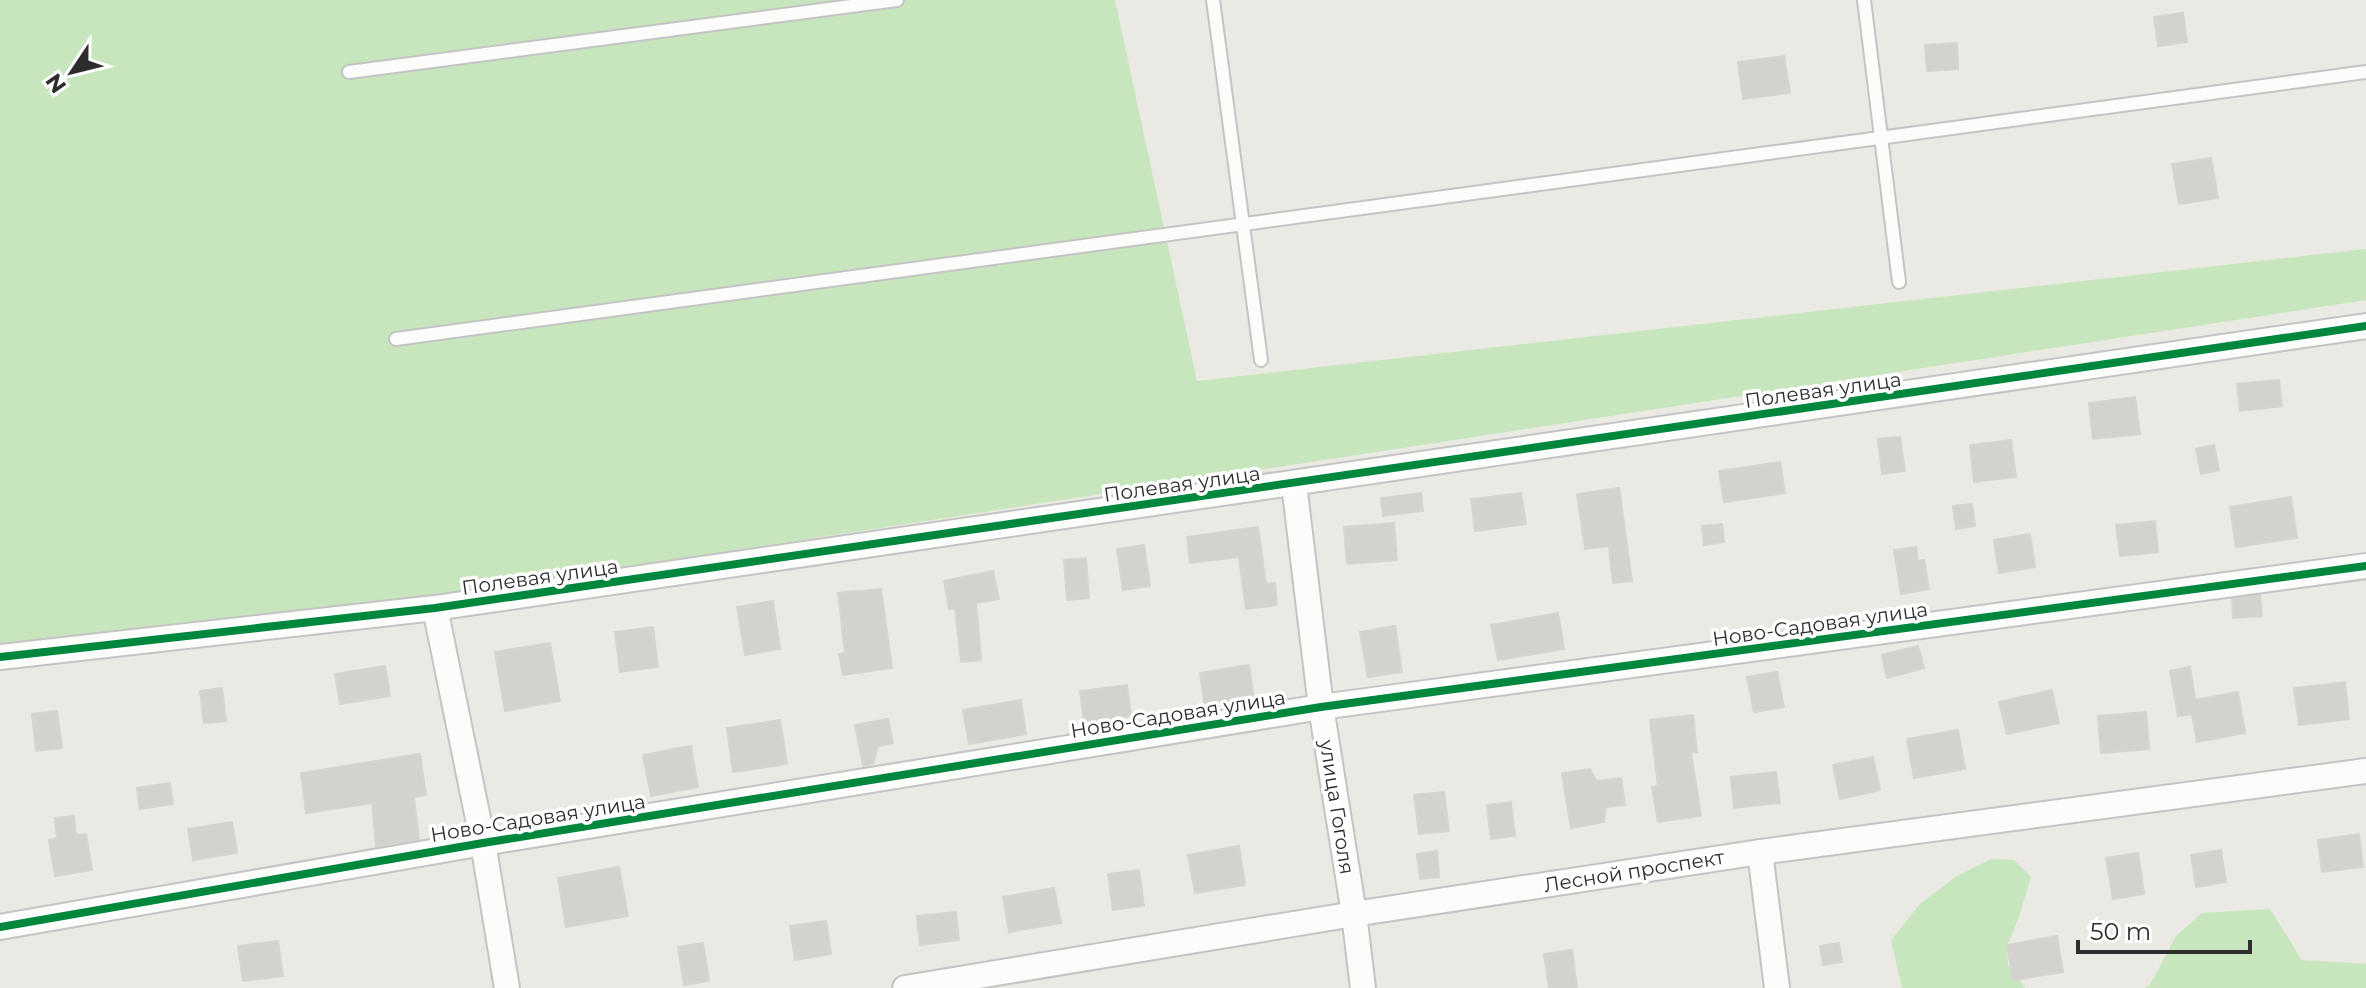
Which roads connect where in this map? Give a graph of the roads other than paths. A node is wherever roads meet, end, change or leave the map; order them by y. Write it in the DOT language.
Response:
graph roads {
  1 [pos="897,0"];
  2 [pos="1213,0"];
  3 [pos="1864,0"];
  4 [pos="349,72"];
  5 [pos="2366,72"];
  6 [pos="1882,140"];
  7 [pos="1244,223"];
  8 [pos="1899,282"];
  9 [pos="2366,326"];
  10 [pos="396,339"];
  11 [pos="1261,360"];
  12 [pos="1294,484"];
  13 [pos="2366,566"];
  14 [pos="435,608"];
  15 [pos="0,657"];
  16 [pos="1321,707"];
  17 [pos="2366,771"];
  18 [pos="483,843"];
  19 [pos="1760,852"];
  20 [pos="1354,914"];
  21 [pos="0,927"];
  22 [pos="918,987"];
  23 [pos="507,988"];
  24 [pos="1363,988"];
  25 [pos="1777,988"];
  1 -- 4 [label="lane"];
  2 -- 7 [label="lane"];
  3 -- 6 [label="lane"];
  5 -- 6 [label="lane"];
  6 -- 7 [label="lane"];
  6 -- 8 [label="lane"];
  7 -- 10 [label="lane"];
  7 -- 11 [label="lane"];
  9 -- 12 [label="street, Полевая улица"];
  12 -- 14 [label="street, Полевая улица"];
  12 -- 16 [label="street, улица Гоголя"];
  13 -- 16 [label="street, Ново-Садовая улица"];
  14 -- 15 [label="street, Полевая улица"];
  14 -- 18 [label="street"];
  16 -- 18 [label="street, Ново-Садовая улица"];
  16 -- 20 [label="street, улица Гоголя"];
  17 -- 19 [label="street, Лесной проспект"];
  18 -- 21 [label="street, Ново-Садовая улица"];
  18 -- 23 [label="street"];
  19 -- 20 [label="street, Лесной проспект"];
  19 -- 25 [label="street"];
  20 -- 22 [label="street, Лесной проспект"];
  20 -- 24 [label="street, улица Гоголя"];
}
